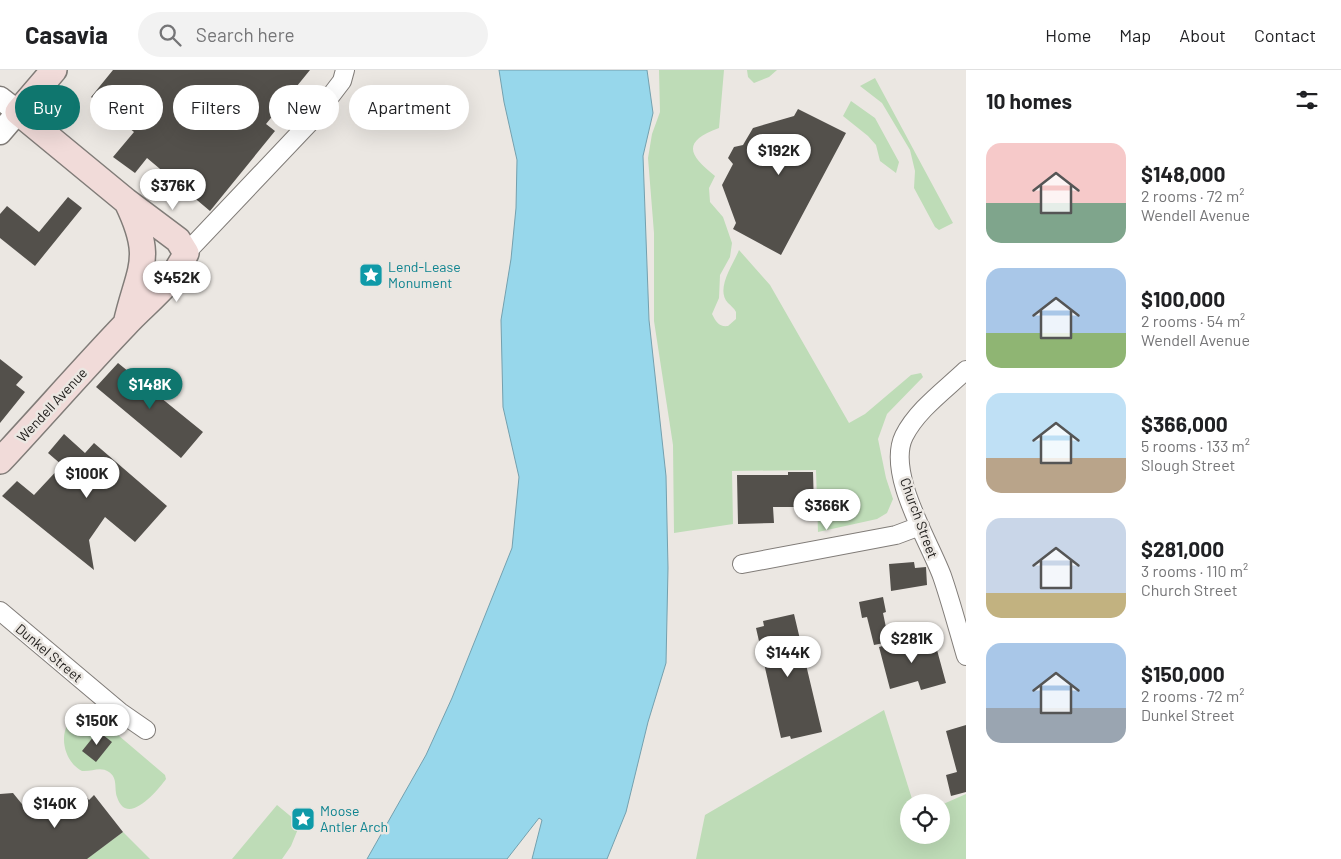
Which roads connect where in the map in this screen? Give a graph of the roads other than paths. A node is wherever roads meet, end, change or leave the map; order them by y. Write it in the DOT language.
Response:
graph roads {
  1 [pos="54,70"];
  2 [pos="343,76"];
  3 [pos="9,105"];
  4 [pos="0,133"];
  5 [pos="126,201"];
  6 [pos="186,253"];
  7 [pos="126,324"];
  8 [pos="966,370"];
  9 [pos="0,461"];
  10 [pos="920,526"];
  11 [pos="742,564"];
  12 [pos="0,611"];
  13 [pos="966,656"];
  14 [pos="146,730"];
  1 -- 3 [label="main road"];
  2 -- 6 [label="street, Wendell Avenue"];
  3 -- 4 [label="street"];
  3 -- 5 [label="main road"];
  5 -- 6 [label="main road"];
  5 -- 7 [label="main road"];
  6 -- 7 [label="main road, Wendell Avenue"];
  7 -- 9 [label="main road, Wendell Avenue"];
  8 -- 10 [label="street, Church Street"];
  10 -- 11 [label="street"];
  10 -- 13 [label="street, Church Street"];
  12 -- 14 [label="street, Dunkel Street"];
}
